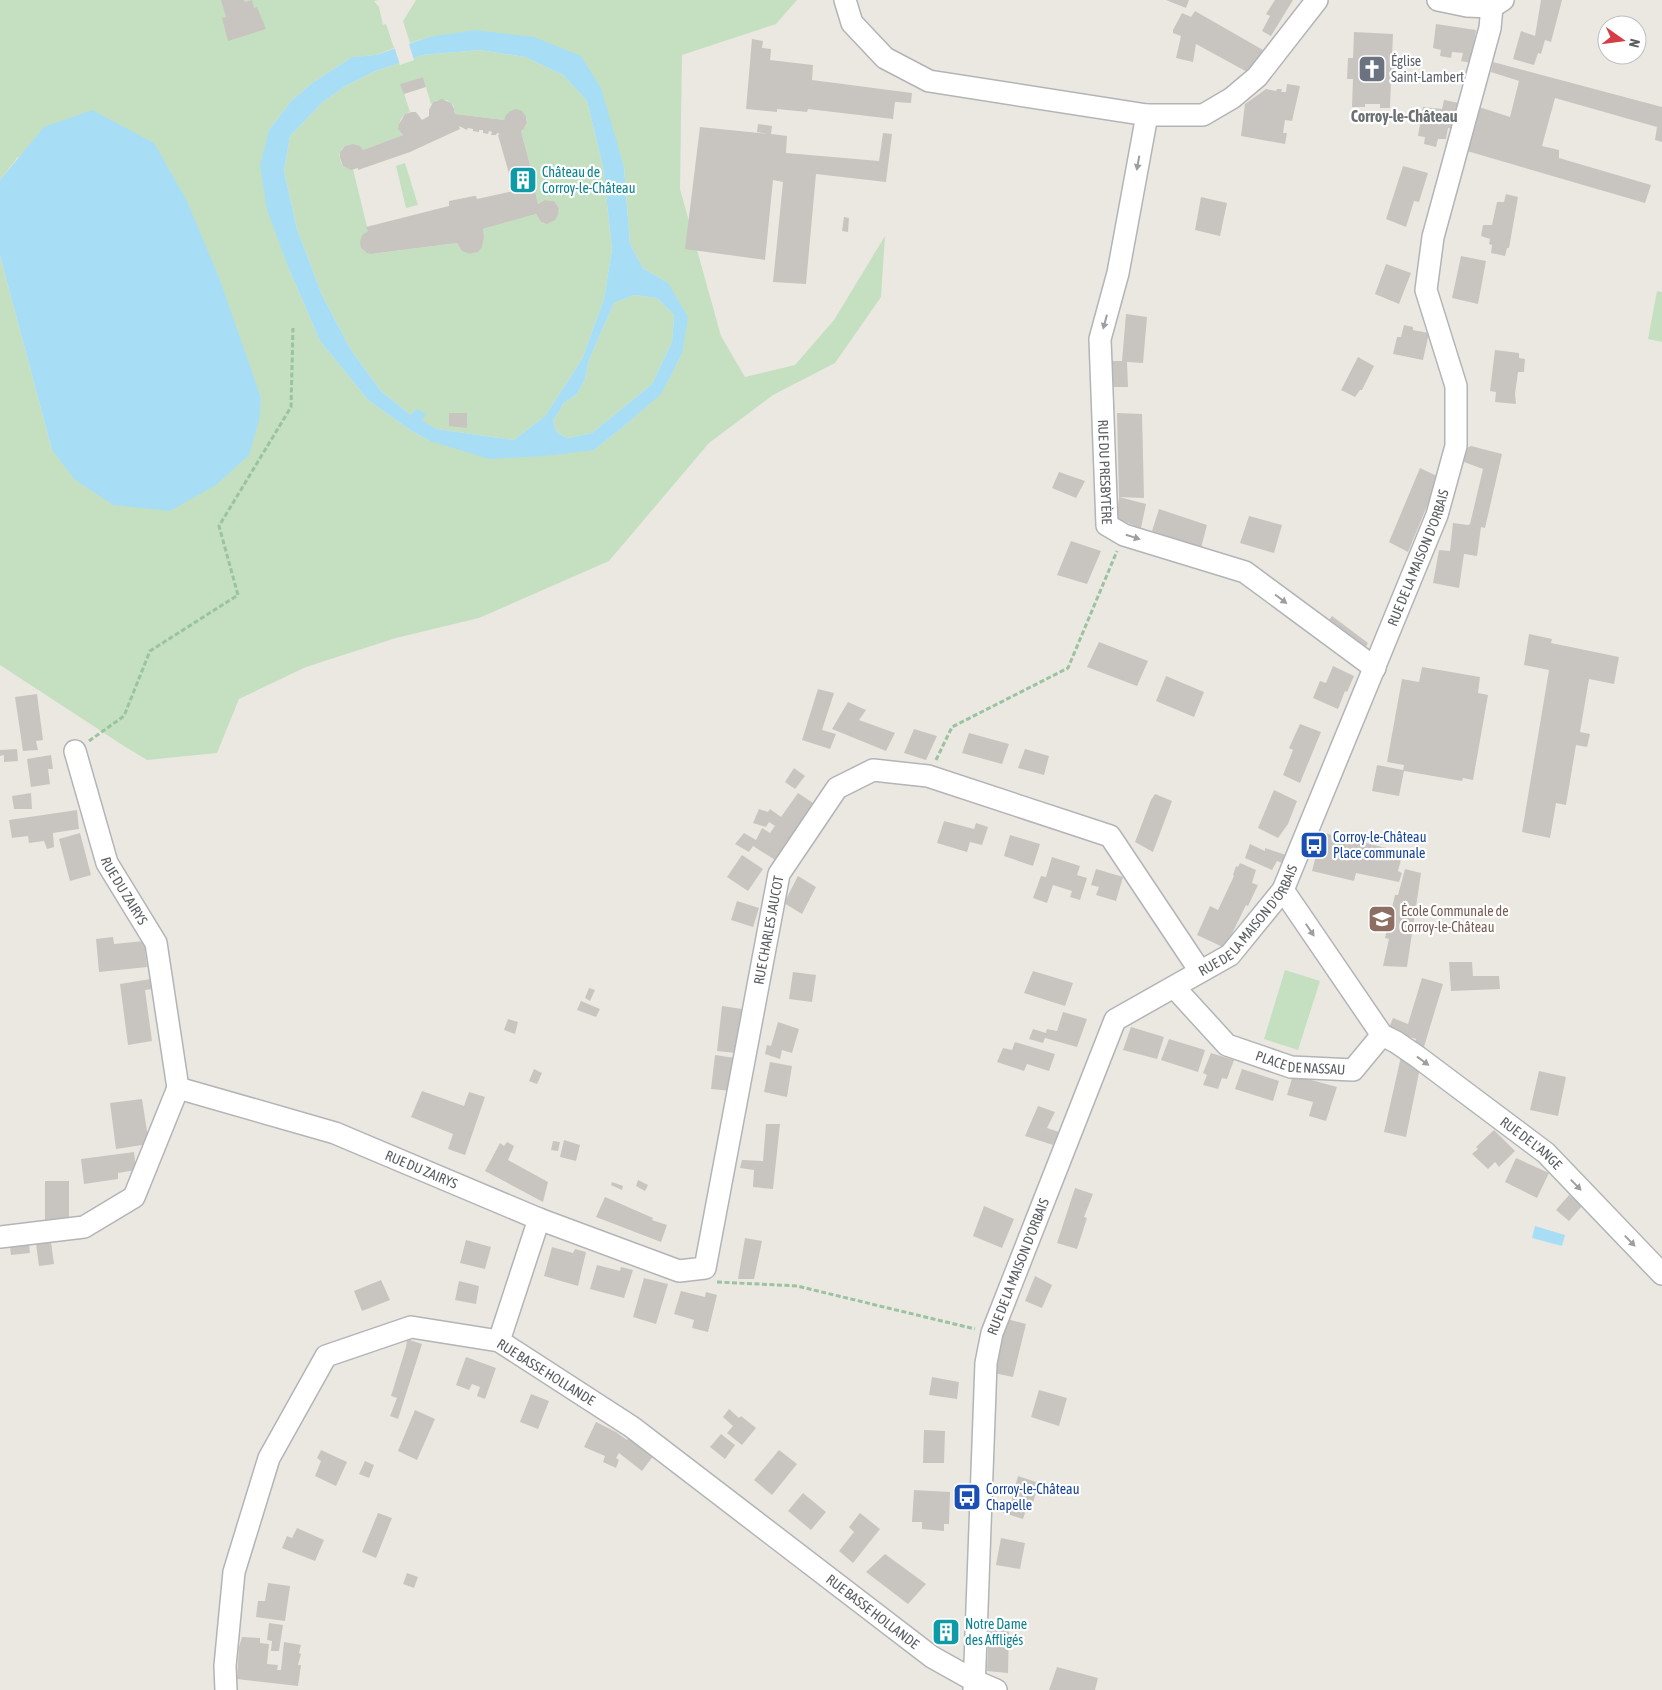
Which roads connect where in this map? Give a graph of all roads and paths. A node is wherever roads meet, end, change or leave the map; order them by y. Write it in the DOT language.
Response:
graph roads {
  1 [pos="1317,0"];
  2 [pos="1438,0"];
  3 [pos="845,2"];
  4 [pos="1498,4"];
  5 [pos="1147,115"];
  6 [pos="293,328"];
  7 [pos="1124,535"];
  8 [pos="1375,668"];
  9 [pos="75,751"];
  10 [pos="928,776"];
  11 [pos="1283,890"];
  12 [pos="1200,971"];
  13 [pos="1174,987"];
  14 [pos="1382,1035"];
  15 [pos="178,1088"];
  16 [pos="539,1219"];
  17 [pos="0,1237"];
  18 [pos="705,1268"];
  19 [pos="1662,1274"];
  20 [pos="992,1333"];
  21 [pos="499,1340"];
  22 [pos="974,1686"];
  23 [pos="226,1690"];
  24 [pos="996,1690"];
  1 -- 5 [label="street"];
  2 -- 4 [label="street"];
  3 -- 5 [label="street"];
  4 -- 8 [label="street, RUE DE LA MAISON D'ORBAIS"];
  5 -- 7 [label="street, RUE DU PRESBYTÈRE, one-way"];
  6 -- 9 [label="path"];
  7 -- 8 [label="street, RUE DU PRESBYTÈRE, one-way"];
  7 -- 10 [label="path"];
  8 -- 11 [label="street, RUE DE LA MAISON D'ORBAIS"];
  9 -- 15 [label="street, RUE DU ZAIRYS"];
  10 -- 12 [label="street, RUE CHARLES JAUCOT"];
  10 -- 18 [label="street, RUE CHARLES JAUCOT"];
  11 -- 12 [label="street, RUE DE LA MAISON D'ORBAIS"];
  11 -- 14 [label="street, one-way"];
  12 -- 13 [label="street, RUE DE LA MAISON D'ORBAIS"];
  13 -- 14 [label="street, PLACE DE NASSAU"];
  13 -- 20 [label="street, RUE DE LA MAISON D'ORBAIS"];
  14 -- 19 [label="street, RUE DE L'ANGE, one-way"];
  15 -- 16 [label="street, RUE DU ZAIRYS"];
  15 -- 17 [label="street"];
  16 -- 18 [label="street"];
  16 -- 21 [label="street"];
  18 -- 20 [label="path"];
  20 -- 22 [label="street, RUE DE LA MAISON D'ORBAIS"];
  21 -- 22 [label="street, RUE BASSE HOLLANDE"];
  21 -- 23 [label="street, RUE BASSE HOLLANDE"];
  22 -- 24 [label="street, RUE BASSE HOLLANDE"];
}
